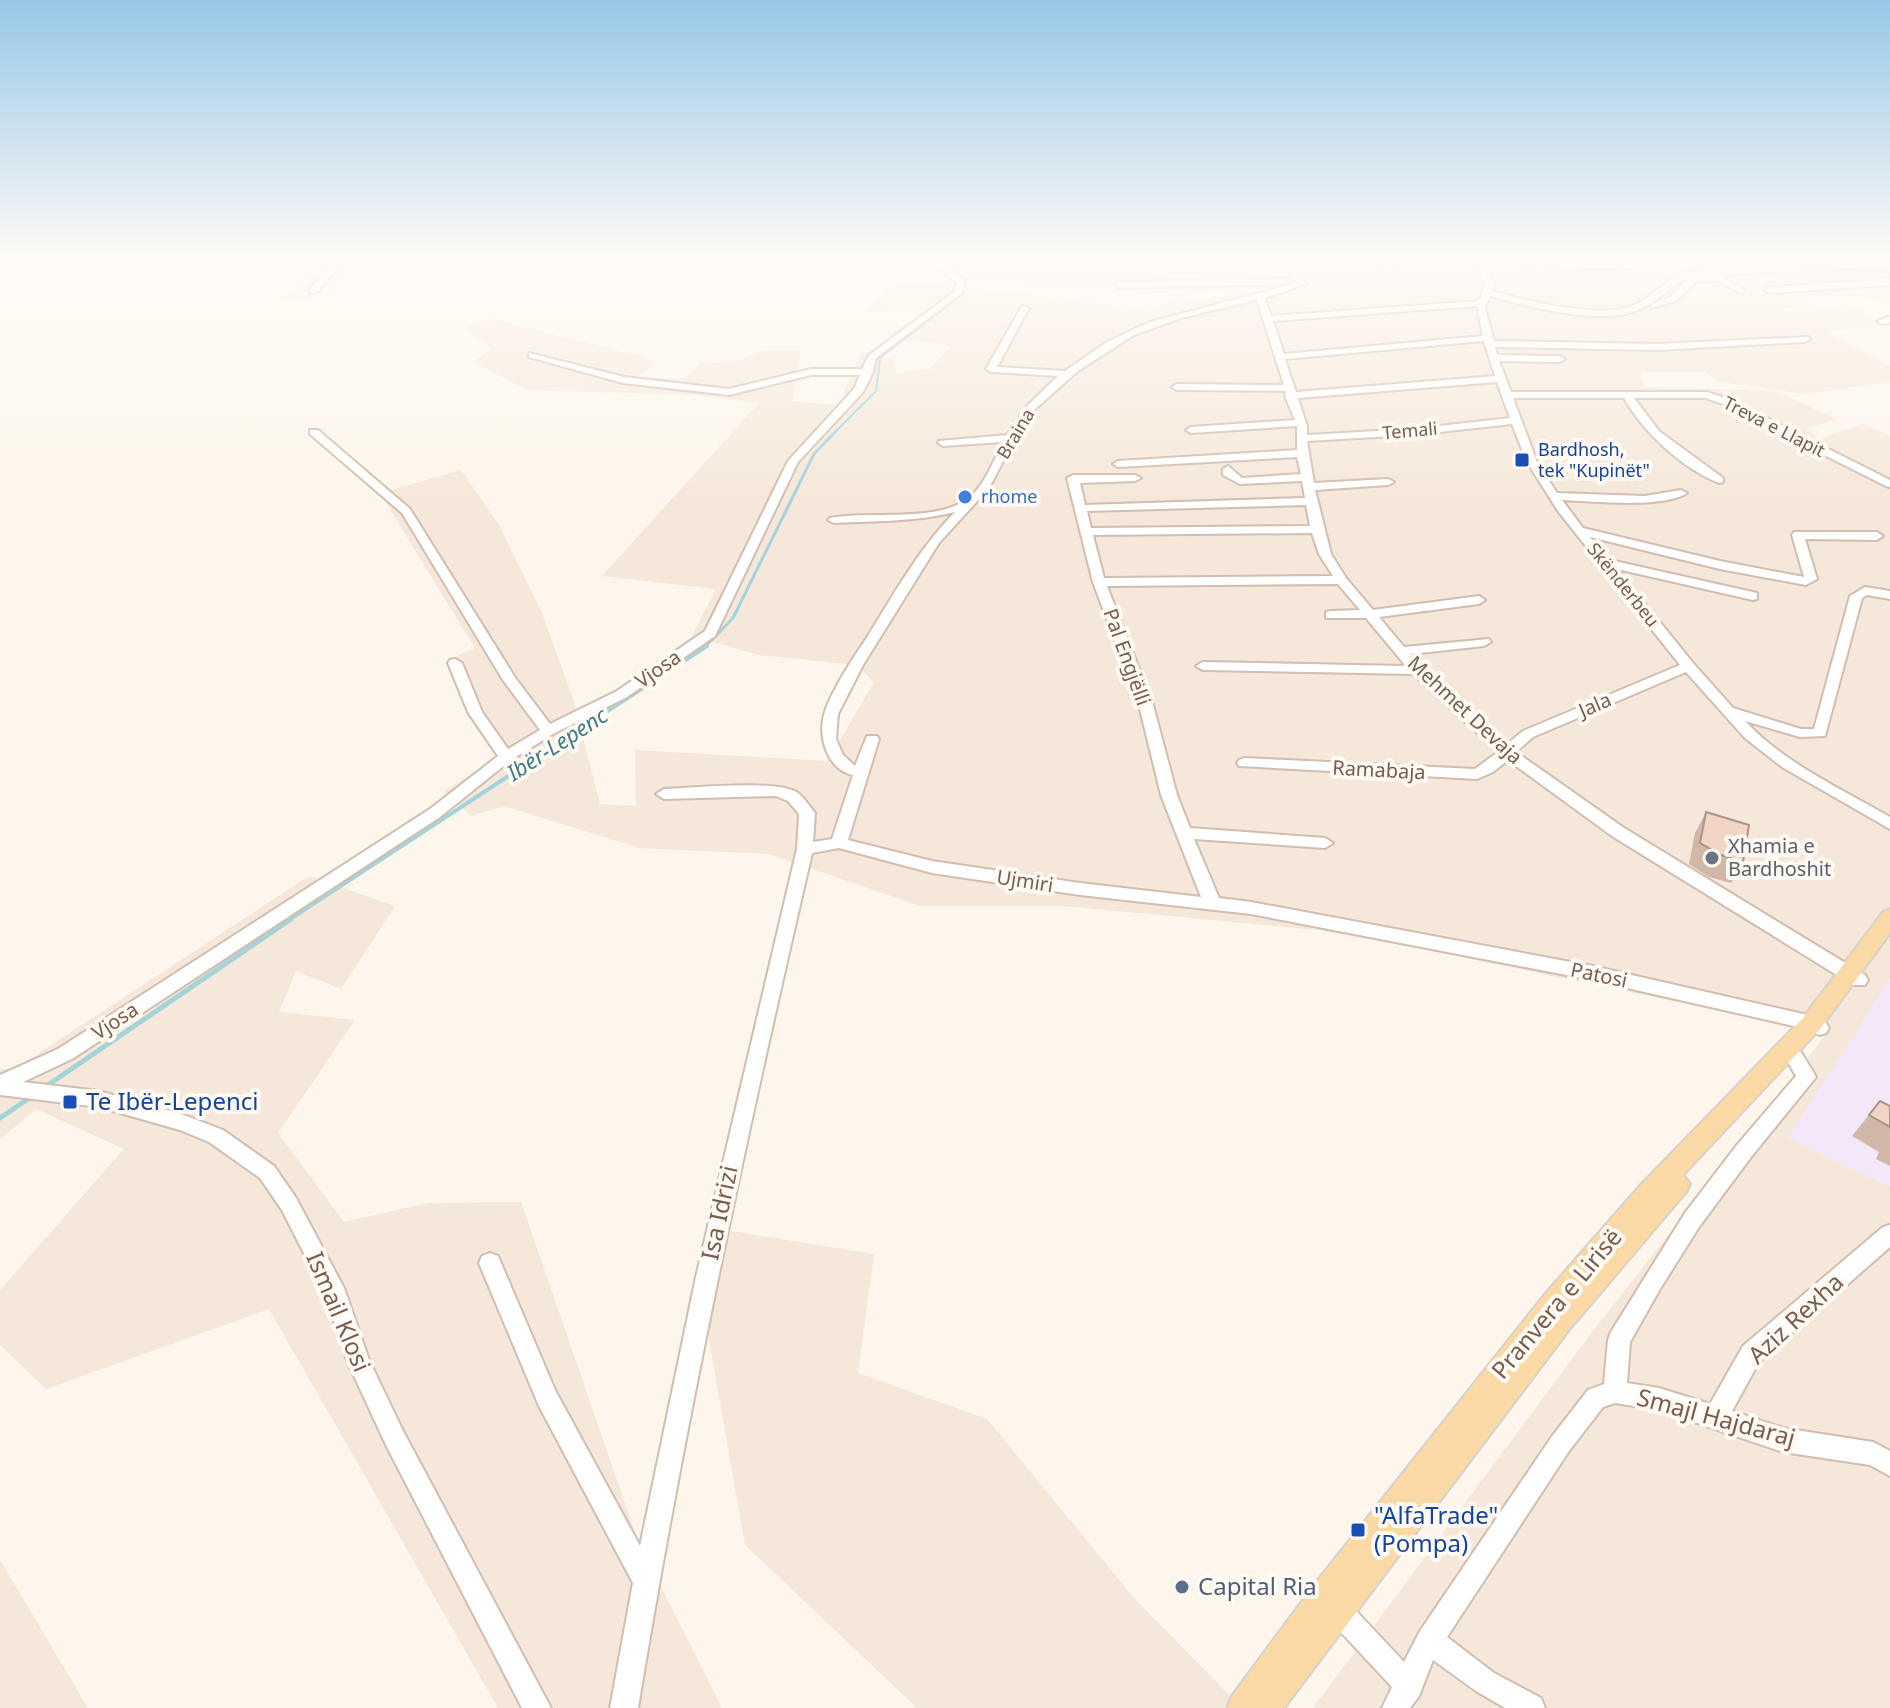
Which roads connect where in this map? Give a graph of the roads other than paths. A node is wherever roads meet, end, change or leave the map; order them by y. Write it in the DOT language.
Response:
graph roads {
  1 [pos="894,341"];
  2 [pos="1007,341"];
  3 [pos="1114,341"];
  4 [pos="1274,341"];
  5 [pos="1489,341"];
  6 [pos="1774,341"];
  7 [pos="1490,347"];
  8 [pos="532,355"];
  9 [pos="1279,357"];
  10 [pos="1560,359"];
  11 [pos="868,372"];
  12 [pos="1066,374"];
  13 [pos="1500,379"];
  14 [pos="1177,387"];
  15 [pos="1289,392"];
  16 [pos="1508,395"];
  17 [pos="1628,396"];
  18 [pos="1517,420"];
  19 [pos="1300,423"];
  20 [pos="1191,430"];
  21 [pos="314,432"];
  22 [pos="1011,438"];
  23 [pos="943,443"];
  24 [pos="1302,445"];
  25 [pos="1235,446"];
  26 [pos="1118,464"];
  27 [pos="1228,469"];
  28 [pos="1135,478"];
  29 [pos="1719,480"];
  30 [pos="1388,482"];
  31 [pos="1890,484"];
  32 [pos="1311,488"];
  33 [pos="1681,493"];
  34 [pos="1554,496"];
  35 [pos="970,503"];
  36 [pos="1087,508"];
  37 [pos="834,520"];
  38 [pos="1317,529"];
  39 [pos="1578,530"];
  40 [pos="1087,532"];
  41 [pos="1877,536"];
  42 [pos="1609,564"];
  43 [pos="1341,580"];
  44 [pos="1099,582"];
  45 [pos="1890,595"];
  46 [pos="1753,596"];
  47 [pos="1479,600"];
  48 [pos="1371,614"];
  49 [pos="1331,615"];
  50 [pos="1484,642"];
  51 [pos="1402,651"];
  52 [pos="455,663"];
  53 [pos="1203,666"];
  54 [pos="1688,666"];
  55 [pos="1417,670"];
  56 [pos="1728,710"];
  57 [pos="548,731"];
  58 [pos="872,739"];
  59 [pos="1508,753"];
  60 [pos="506,757"];
  61 [pos="1244,763"];
  62 [pos="861,772"];
  63 [pos="664,794"];
  64 [pos="1890,824"];
  65 [pos="1187,833"];
  66 [pos="839,843"];
  67 [pos="1325,843"];
  68 [pos="805,849"];
  69 [pos="1213,905"];
  70 [pos="1890,917"];
  71 [pos="1890,934"];
  72 [pos="1854,978"];
  73 [pos="1816,1026"];
  74 [pos="1794,1057"];
  75 [pos="0,1086"];
  76 [pos="1890,1234"];
  77 [pos="490,1263"];
  78 [pos="1615,1392"];
  79 [pos="1716,1417"];
  80 [pos="1890,1464"];
  81 [pos="645,1580"];
  82 [pos="1332,1603"];
  83 [pos="1429,1640"];
  84 [pos="1403,1697"];
  85 [pos="537,1708"];
  86 [pos="624,1708"];
  87 [pos="1244,1708"];
  88 [pos="1263,1708"];
  89 [pos="1531,1708"];
  1 -- 11 [label="street, Vjosa"];
  2 -- 12 [label="street"];
  3 -- 12 [label="street, Braina"];
  4 -- 9 [label="street, Mehmet Devaja"];
  5 -- 7 [label="street, Skënderbeu"];
  6 -- 7 [label="street"];
  7 -- 9 [label="street"];
  7 -- 10 [label="street"];
  7 -- 13 [label="street, Skënderbeu"];
  8 -- 11 [label="street"];
  9 -- 15 [label="street, Mehmet Devaja"];
  11 -- 57 [label="street, Vjosa"];
  12 -- 22 [label="street, Braina"];
  13 -- 15 [label="street"];
  13 -- 16 [label="street, Skënderbeu"];
  14 -- 15 [label="street"];
  15 -- 19 [label="street, Mehmet Devaja"];
  16 -- 17 [label="street, Treva e Llapit"];
  16 -- 18 [label="street, Skënderbeu"];
  17 -- 29 [label="street"];
  17 -- 31 [label="street, Treva e Llapit"];
  18 -- 24 [label="street, Temali"];
  18 -- 34 [label="street, Skënderbeu"];
  19 -- 20 [label="street"];
  19 -- 24 [label="street, Mehmet Devaja"];
  21 -- 57 [label="street"];
  22 -- 23 [label="street"];
  22 -- 35 [label="street, Braina"];
  24 -- 25 [label="street"];
  24 -- 26 [label="street"];
  24 -- 32 [label="street, Mehmet Devaja"];
  27 -- 32 [label="street"];
  28 -- 40 [label="street, Pal Engjëlli"];
  30 -- 32 [label="street"];
  32 -- 36 [label="street"];
  32 -- 38 [label="street, Mehmet Devaja"];
  33 -- 34 [label="street"];
  34 -- 39 [label="street, Skënderbeu"];
  35 -- 37 [label="street"];
  35 -- 62 [label="street, Braina"];
  38 -- 40 [label="street"];
  38 -- 43 [label="street, Mehmet Devaja"];
  39 -- 41 [label="street"];
  39 -- 42 [label="street, Skënderbeu"];
  40 -- 44 [label="street, Pal Engjëlli"];
  42 -- 46 [label="street"];
  42 -- 54 [label="street, Skënderbeu"];
  43 -- 44 [label="street"];
  43 -- 48 [label="street, Mehmet Devaja"];
  44 -- 65 [label="street, Pal Engjëlli"];
  45 -- 56 [label="street"];
  47 -- 48 [label="street"];
  48 -- 49 [label="street"];
  48 -- 51 [label="street, Mehmet Devaja"];
  50 -- 51 [label="street"];
  51 -- 55 [label="street, Mehmet Devaja"];
  52 -- 60 [label="street"];
  53 -- 55 [label="street"];
  54 -- 56 [label="street, Skënderbeu"];
  54 -- 59 [label="street, Jala"];
  55 -- 59 [label="street, Mehmet Devaja"];
  56 -- 64 [label="street, Skënderbeu"];
  57 -- 60 [label="street, Vjosa"];
  58 -- 62 [label="street"];
  59 -- 61 [label="street, Ramabaja"];
  59 -- 72 [label="street, Mehmet Devaja"];
  60 -- 75 [label="street, Vjosa"];
  62 -- 66 [label="street"];
  63 -- 68 [label="street"];
  65 -- 67 [label="street"];
  65 -- 69 [label="street, Pal Engjëlli"];
  66 -- 68 [label="street, Ujmiri"];
  66 -- 69 [label="street, Ujmiri"];
  68 -- 81 [label="street, Isa Idrizi"];
  69 -- 73 [label="street, Patosi"];
  70 -- 72 [label="main road, Pranvera e Lirisë"];
  71 -- 72 [label="main road, Pranvera e Lirisë"];
  72 -- 73 [label="main road, Pranvera e Lirisë"];
  73 -- 74 [label="main road, Pranvera e Lirisë"];
  73 -- 82 [label="main road, Pranvera e Lirisë"];
  74 -- 78 [label="street"];
  74 -- 82 [label="main road, Pranvera e Lirisë"];
  75 -- 85 [label="street, Ismail Klosi"];
  76 -- 79 [label="street, Aziz Rexha"];
  77 -- 81 [label="street"];
  78 -- 79 [label="street, Smajl Hajdaraj"];
  78 -- 83 [label="street, Smajl Hajdaraj"];
  79 -- 80 [label="street, Smajl Hajdaraj"];
  81 -- 86 [label="street, Isa Idrizi"];
  82 -- 84 [label="street"];
  82 -- 87 [label="main road, Pranvera e Lirisë"];
  82 -- 88 [label="main road, Pranvera e Lirisë"];
  83 -- 84 [label="street, Smajl Hajdaraj"];
  83 -- 89 [label="street"];
}
